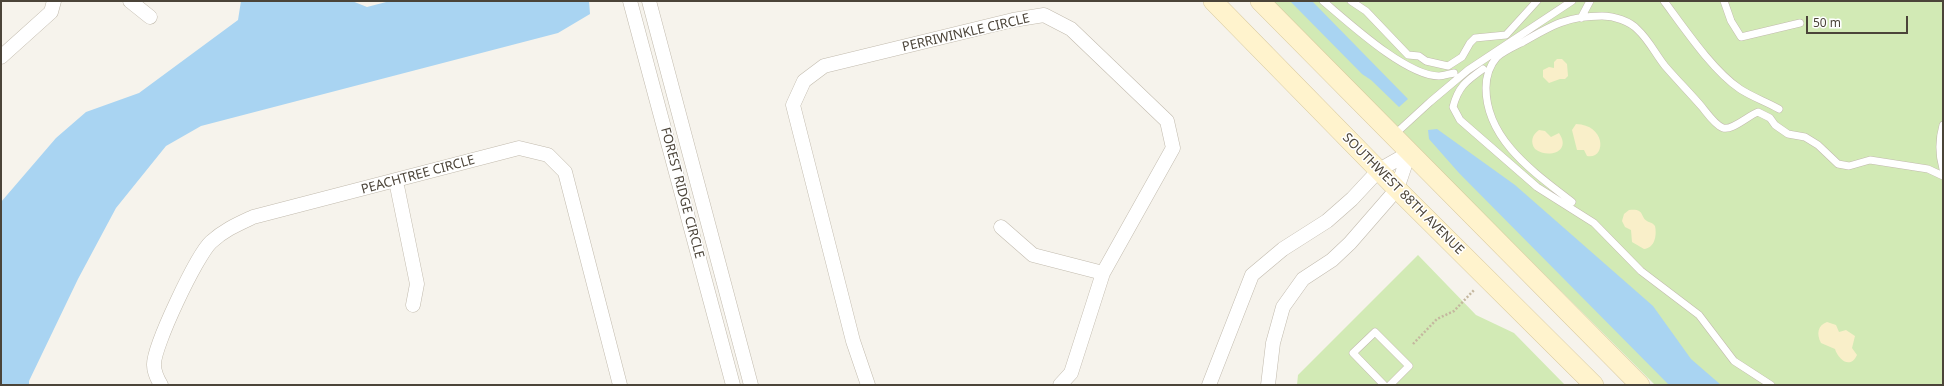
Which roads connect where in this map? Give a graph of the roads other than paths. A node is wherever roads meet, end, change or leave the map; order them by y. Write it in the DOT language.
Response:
graph roads {
  1 [pos="54,1"];
  2 [pos="130,1"];
  3 [pos="630,1"];
  4 [pos="649,1"];
  5 [pos="1213,1"];
  6 [pos="1260,1"];
  7 [pos="1323,1"];
  8 [pos="1351,1"];
  9 [pos="1537,1"];
  10 [pos="1572,1"];
  11 [pos="1590,1"];
  12 [pos="1664,1"];
  13 [pos="1724,1"];
  14 [pos="150,17"];
  15 [pos="1581,18"];
  16 [pos="1800,23"];
  17 [pos="1,57"];
  18 [pos="1483,69"];
  19 [pos="1454,73"];
  20 [pos="1779,109"];
  21 [pos="1943,125"];
  22 [pos="1394,136"];
  23 [pos="1409,153"];
  24 [pos="1943,169"];
  25 [pos="1379,170"];
  26 [pos="1943,176"];
  27 [pos="396,181"];
  28 [pos="1397,189"];
  29 [pos="1572,202"];
  30 [pos="1001,227"];
  31 [pos="1103,273"];
  32 [pos="413,305"];
  33 [pos="161,385"];
  34 [pos="620,385"];
  35 [pos="733,385"];
  36 [pos="751,385"];
  37 [pos="868,385"];
  38 [pos="1060,385"];
  39 [pos="1209,385"];
  40 [pos="1268,385"];
  41 [pos="1384,385"];
  42 [pos="1390,385"];
  43 [pos="1594,385"];
  44 [pos="1640,385"];
  45 [pos="1771,385"];
  1 -- 17 [label="street"];
  2 -- 14 [label="street"];
  3 -- 35 [label="street, FOREST RIDGE CIRCLE"];
  4 -- 36 [label="street, FOREST RIDGE CIRCLE"];
  5 -- 25 [label="main road, SOUTHWEST 88TH AVENUE"];
  6 -- 22 [label="main road"];
  7 -- 19 [label="lane"];
  8 -- 9 [label="lane"];
  10 -- 22 [label="lane"];
  11 -- 15 [label="lane"];
  12 -- 20 [label="lane"];
  13 -- 16 [label="lane"];
  15 -- 26 [label="lane"];
  15 -- 29 [label="lane"];
  18 -- 45 [label="lane"];
  21 -- 24 [label="lane"];
  22 -- 23 [label="main road"];
  23 -- 25 [label="street"];
  23 -- 28 [label="street"];
  23 -- 44 [label="main road"];
  25 -- 28 [label="main road, SOUTHWEST 88TH AVENUE"];
  25 -- 39 [label="street"];
  27 -- 32 [label="street"];
  27 -- 33 [label="street, PEACHTREE CIRCLE"];
  27 -- 34 [label="street, PEACHTREE CIRCLE"];
  28 -- 40 [label="street"];
  28 -- 43 [label="main road, SOUTHWEST 88TH AVENUE"];
  30 -- 31 [label="street"];
  31 -- 37 [label="street, PERRIWINKLE CIRCLE"];
  31 -- 38 [label="street, PERRIWINKLE CIRCLE"];
  41 -- 42 [label="lane"];
}
